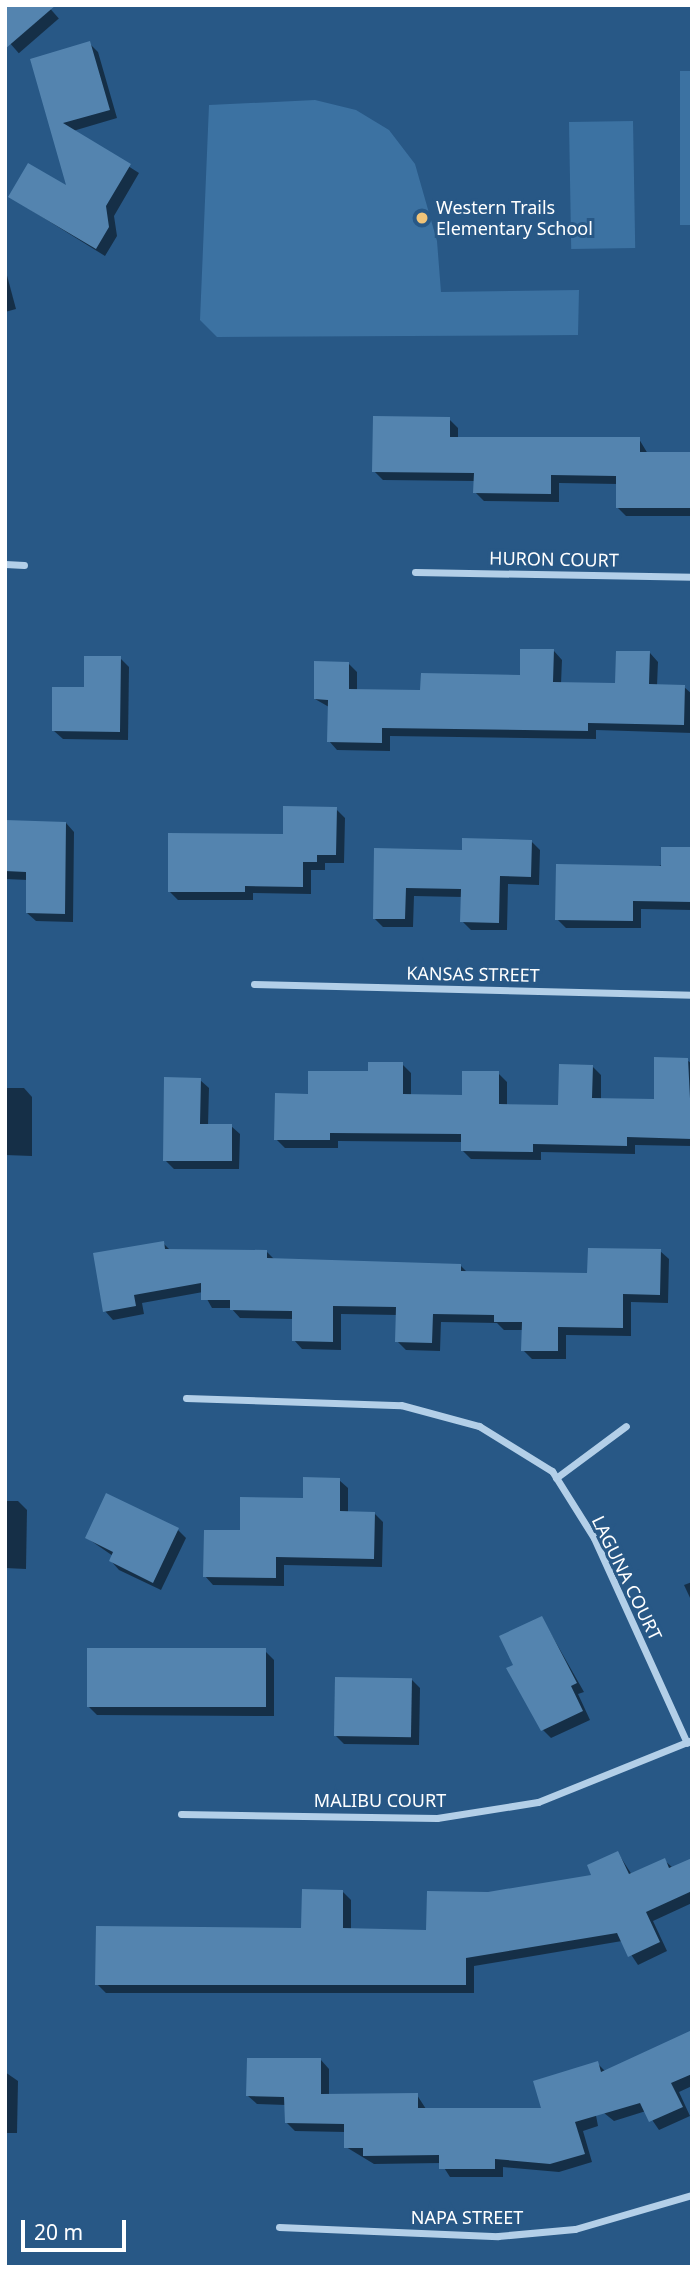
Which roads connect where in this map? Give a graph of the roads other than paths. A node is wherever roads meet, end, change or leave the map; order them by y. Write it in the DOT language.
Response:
graph roads {
  1 [pos="5,564"];
  2 [pos="24,565"];
  3 [pos="415,572"];
  4 [pos="692,578"];
  5 [pos="254,984"];
  6 [pos="692,995"];
  7 [pos="186,1398"];
  8 [pos="626,1426"];
  9 [pos="556,1478"];
  10 [pos="689,1742"];
  11 [pos="181,1814"];
  12 [pos="692,2195"];
  13 [pos="279,2227"];
  1 -- 2 [label="street"];
  3 -- 4 [label="street, HURON COURT"];
  5 -- 6 [label="street, KANSAS STREET"];
  7 -- 9 [label="street, LAGUNA COURT"];
  8 -- 9 [label="street"];
  9 -- 10 [label="street, LAGUNA COURT"];
  10 -- 11 [label="street, MALIBU COURT"];
  12 -- 13 [label="street, NAPA STREET"];
}
